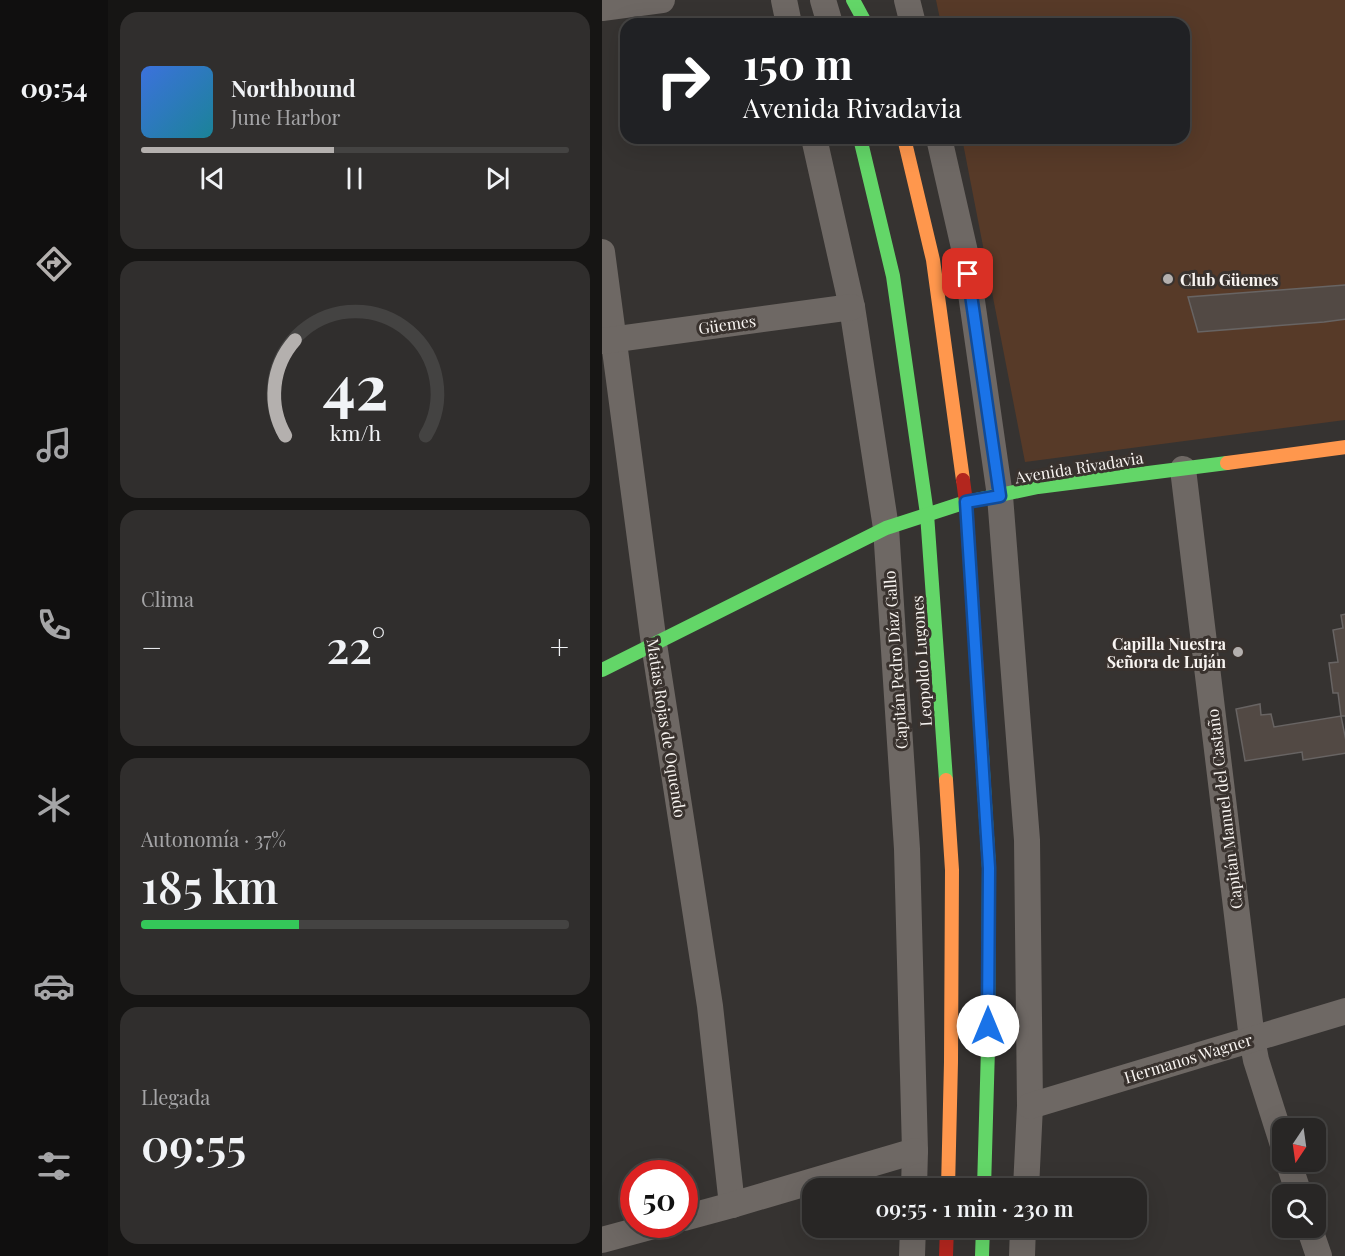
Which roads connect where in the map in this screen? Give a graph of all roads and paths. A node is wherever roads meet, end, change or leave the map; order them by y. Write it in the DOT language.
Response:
graph roads {
  1 [pos="662,0"];
  2 [pos="784,0"];
  3 [pos="853,0"];
  4 [pos="869,0"];
  5 [pos="907,0"];
  6 [pos="602,8"];
  7 [pos="788,18"];
  8 [pos="863,18"];
  9 [pos="874,18"];
  10 [pos="912,18"];
  11 [pos="815,144"];
  12 [pos="861,144"];
  13 [pos="905,144"];
  14 [pos="940,144"];
  15 [pos="602,252"];
  16 [pos="852,307"];
  17 [pos="608,340"];
  18 [pos="1346,447"];
  19 [pos="1183,469"];
  20 [pos="1000,496"];
  21 [pos="966,502"];
  22 [pos="927,514"];
  23 [pos="886,528"];
  24 [pos="654,644"];
  25 [pos="602,670"];
  26 [pos="1346,1011"];
  27 [pos="1252,1039"];
  28 [pos="1030,1106"];
  29 [pos="1274,1118"];
  30 [pos="915,1151"];
  31 [pos="914,1178"];
  32 [pos="948,1178"];
  33 [pos="984,1178"];
  34 [pos="1026,1178"];
  35 [pos="732,1205"];
  36 [pos="698,1214"];
  37 [pos="620,1235"];
  38 [pos="912,1238"];
  39 [pos="947,1238"];
  40 [pos="983,1238"];
  41 [pos="1023,1238"];
  42 [pos="1313,1238"];
  43 [pos="602,1240"];
  44 [pos="912,1256"];
  45 [pos="946,1256"];
  46 [pos="982,1256"];
  47 [pos="1022,1256"];
  48 [pos="1319,1256"];
  1 -- 6 [label="street"];
  2 -- 7 [label="street"];
  3 -- 8 [label="main road"];
  4 -- 9 [label="street"];
  5 -- 10 [label="street"];
  11 -- 16 [label="street, Capitán Pedro Díaz Gallo"];
  12 -- 22 [label="main road, Leopoldo Lugones"];
  13 -- 21 [label="main road"];
  14 -- 20 [label="street"];
  15 -- 17 [label="street, Matias Rojas de Oquendo"];
  16 -- 17 [label="street, Güemes"];
  16 -- 23 [label="street, Capitán Pedro Díaz Gallo"];
  17 -- 24 [label="street, Matias Rojas de Oquendo"];
  18 -- 19 [label="main road, Avenida Rivadavia"];
  19 -- 20 [label="main road, Avenida Rivadavia"];
  19 -- 27 [label="street, Capitán Manuel del Castaño"];
  20 -- 21 [label="main road, Avenida Rivadavia"];
  20 -- 28 [label="street"];
  21 -- 22 [label="main road, Avenida Rivadavia"];
  21 -- 33 [label="main road"];
  22 -- 23 [label="main road, Avenida Rivadavia"];
  22 -- 32 [label="main road, Leopoldo Lugones"];
  23 -- 24 [label="main road, Avenida Rivadavia"];
  23 -- 30 [label="street, Capitán Pedro Díaz Gallo"];
  24 -- 25 [label="main road, Avenida Rivadavia"];
  24 -- 35 [label="street, Matias Rojas de Oquendo"];
  26 -- 27 [label="street, Hermanos Wagner"];
  27 -- 28 [label="street, Hermanos Wagner"];
  27 -- 29 [label="street, Capitán Manuel del Castaño"];
  28 -- 34 [label="street"];
  30 -- 31 [label="street, Capitán Pedro Díaz Gallo"];
  30 -- 35 [label="street"];
  35 -- 36 [label="street"];
  37 -- 43 [label="street"];
  38 -- 44 [label="street"];
  39 -- 45 [label="main road"];
  40 -- 46 [label="main road"];
  41 -- 47 [label="street"];
  42 -- 48 [label="street"];
}
